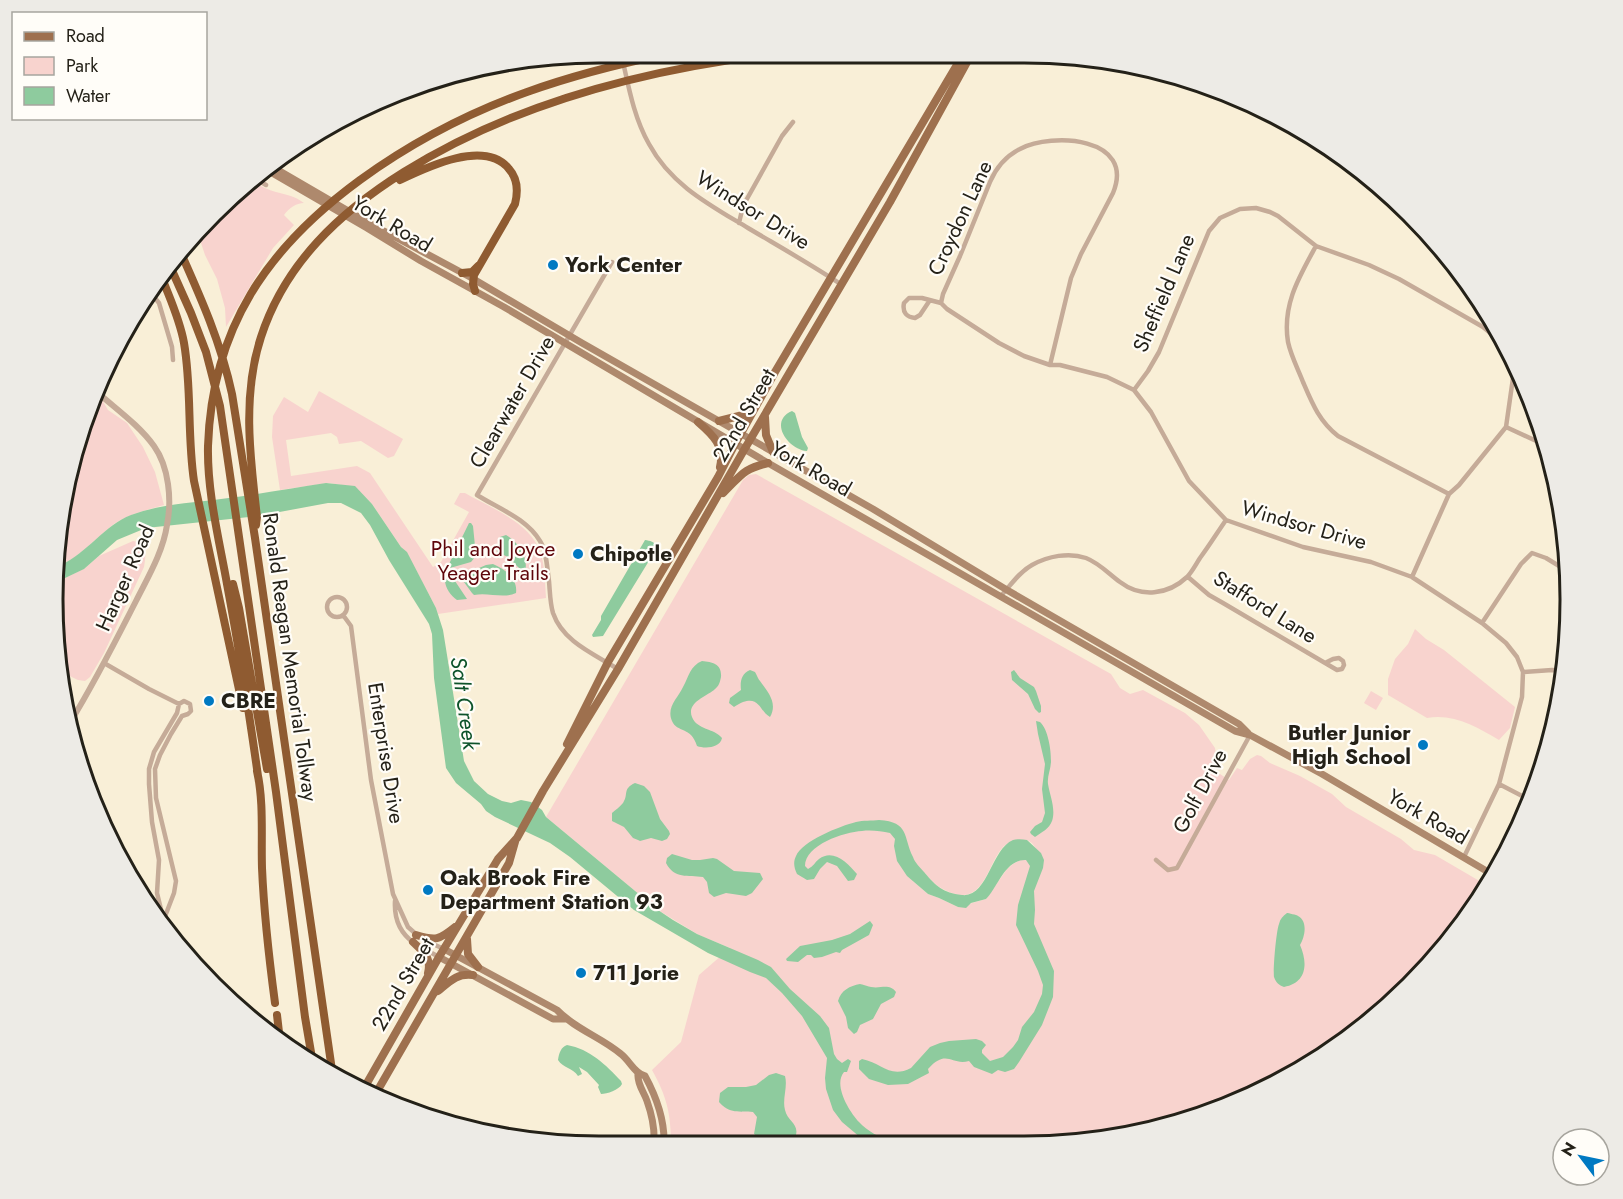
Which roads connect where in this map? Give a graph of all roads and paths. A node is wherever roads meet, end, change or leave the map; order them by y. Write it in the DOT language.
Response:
graph roads {
  1 [pos="624,63"];
  2 [pos="629,63"];
  3 [pos="714,63"];
  4 [pos="962,64"];
  5 [pos="793,122"];
  6 [pos="278,170"];
  7 [pos="274,173"];
  8 [pos="262,183"];
  9 [pos="266,185"];
  10 [pos="314,194"];
  11 [pos="365,198"];
  12 [pos="739,223"];
  13 [pos="368,225"];
  14 [pos="1316,246"];
  15 [pos="184,260"];
  16 [pos="612,262"];
  17 [pos="481,264"];
  18 [pos="462,273"];
  19 [pos="173,274"];
  20 [pos="831,278"];
  21 [pos="473,279"];
  22 [pos="165,285"];
  23 [pos="842,285"];
  24 [pos="475,291"];
  25 [pos="155,298"];
  26 [pos="930,300"];
  27 [pos="941,303"];
  28 [pos="1488,331"];
  29 [pos="570,336"];
  30 [pos="565,343"];
  31 [pos="173,360"];
  32 [pos="1050,365"];
  33 [pos="1513,380"];
  34 [pos="1134,390"];
  35 [pos="103,397"];
  36 [pos="754,409"];
  37 [pos="765,415"];
  38 [pos="719,421"];
  39 [pos="698,422"];
  40 [pos="1506,427"];
  41 [pos="741,434"];
  42 [pos="751,439"];
  43 [pos="1536,441"];
  44 [pos="735,444"];
  45 [pos="744,450"];
  46 [pos="773,452"];
  47 [pos="768,463"];
  48 [pos="718,477"];
  49 [pos="250,483"];
  50 [pos="1449,494"];
  51 [pos="716,501"];
  52 [pos="1226,520"];
  53 [pos="217,526"];
  54 [pos="255,538"];
  55 [pos="1559,566"];
  56 [pos="1188,577"];
  57 [pos="1412,577"];
  58 [pos="1007,590"];
  59 [pos="1000,597"];
  60 [pos="343,615"];
  61 [pos="1482,623"];
  62 [pos="104,663"];
  63 [pos="608,663"];
  64 [pos="1325,663"];
  65 [pos="618,669"];
  66 [pos="1555,670"];
  67 [pos="1522,672"];
  68 [pos="179,704"];
  69 [pos="75,714"];
  70 [pos="1250,735"];
  71 [pos="258,776"];
  72 [pos="1499,784"];
  73 [pos="543,791"];
  74 [pos="276,792"];
  75 [pos="1522,796"];
  76 [pos="517,838"];
  77 [pos="1464,857"];
  78 [pos="1156,860"];
  79 [pos="1486,871"];
  80 [pos="160,907"];
  81 [pos="166,915"];
  82 [pos="459,924"];
  83 [pos="467,936"];
  84 [pos="414,938"];
  85 [pos="442,953"];
  86 [pos="454,960"];
  87 [pos="478,967"];
  88 [pos="473,975"];
  89 [pos="427,978"];
  90 [pos="433,996"];
  91 [pos="275,1003"];
  92 [pos="277,1015"];
  93 [pos="566,1019"];
  94 [pos="279,1029"];
  95 [pos="311,1052"];
  96 [pos="331,1064"];
  97 [pos="638,1074"];
  98 [pos="367,1083"];
  99 [pos="379,1088"];
  100 [pos="653,1136"];
  101 [pos="665,1136"];
  1 -- 12 [label="street, Windsor Drive"];
  2 -- 53 [label="highway"];
  3 -- 11 [label="highway"];
  4 -- 20 [label="main road, 22nd Street"];
  4 -- 23 [label="main road, 22nd Street"];
  5 -- 12 [label="street"];
  6 -- 10 [label="main road, York Road"];
  7 -- 10 [label="main road, York Road"];
  8 -- 9 [label="street"];
  10 -- 13 [label="main road, York Road"];
  11 -- 17 [label="highway"];
  11 -- 49 [label="highway"];
  12 -- 20 [label="street, Windsor Drive"];
  13 -- 18 [label="main road, York Road"];
  13 -- 24 [label="main road, York Road"];
  14 -- 28 [label="street, Sheffield Lane"];
  14 -- 34 [label="street, Sheffield Lane"];
  14 -- 50 [label="street"];
  15 -- 49 [label="highway, Ronald Reagan Memorial Tollway"];
  16 -- 29 [label="street, Clearwater Drive"];
  17 -- 18 [label="highway"];
  17 -- 21 [label="highway"];
  18 -- 21 [label="main road, York Road"];
  19 -- 74 [label="highway, Ronald Reagan Memorial Tollway"];
  20 -- 23 [label="street, Windsor Drive"];
  20 -- 36 [label="main road, 22nd Street"];
  21 -- 24 [label="highway"];
  21 -- 29 [label="main road, York Road"];
  22 -- 71 [label="highway"];
  23 -- 37 [label="main road, 22nd Street"];
  24 -- 30 [label="main road, York Road"];
  25 -- 31 [label="street"];
  26 -- 26 [label="street, Windsor Drive"];
  26 -- 27 [label="street, Windsor Drive"];
  27 -- 32 [label="street, Windsor Drive"];
  27 -- 32 [label="street, Croydon Lane"];
  29 -- 30 [label="street, Clearwater Drive"];
  29 -- 38 [label="main road, York Road"];
  30 -- 39 [label="main road, York Road"];
  30 -- 63 [label="street, Clearwater Drive"];
  32 -- 34 [label="street, Windsor Drive"];
  33 -- 40 [label="street, Sheffield Lane"];
  34 -- 52 [label="street, Windsor Drive"];
  35 -- 62 [label="street, Harger Road"];
  36 -- 38 [label="main road"];
  36 -- 41 [label="main road, 22nd Street"];
  37 -- 42 [label="main road, 22nd Street"];
  37 -- 46 [label="main road"];
  38 -- 41 [label="main road, York Road"];
  39 -- 44 [label="main road, York Road"];
  39 -- 48 [label="main road"];
  40 -- 43 [label="street"];
  40 -- 50 [label="street, Sheffield Lane"];
  41 -- 42 [label="main road, York Road"];
  41 -- 44 [label="main road, 22nd Street"];
  42 -- 45 [label="main road, 22nd Street"];
  42 -- 46 [label="main road, York Road"];
  44 -- 45 [label="main road, York Road"];
  44 -- 48 [label="main road, 22nd Street"];
  45 -- 47 [label="main road, York Road"];
  45 -- 51 [label="main road, 22nd Street"];
  46 -- 58 [label="main road, York Road"];
  47 -- 51 [label="main road"];
  47 -- 59 [label="main road, York Road"];
  48 -- 63 [label="main road, 22nd Street"];
  49 -- 54 [label="highway, Ronald Reagan Memorial Tollway"];
  49 -- 54 [label="highway"];
  50 -- 57 [label="street, Sheffield Lane"];
  51 -- 65 [label="main road, 22nd Street"];
  52 -- 56 [label="street"];
  52 -- 57 [label="street, Windsor Drive"];
  53 -- 71 [label="highway"];
  53 -- 74 [label="highway"];
  54 -- 96 [label="highway, Ronald Reagan Memorial Tollway"];
  55 -- 61 [label="street"];
  56 -- 58 [label="street"];
  56 -- 64 [label="street, Stafford Lane"];
  57 -- 61 [label="street, Windsor Drive"];
  58 -- 59 [label="street"];
  58 -- 70 [label="main road, York Road"];
  59 -- 70 [label="main road, York Road"];
  60 -- 60 [label="street, Enterprise Drive"];
  60 -- 84 [label="street, Enterprise Drive"];
  61 -- 67 [label="street, Windsor Drive"];
  62 -- 68 [label="street"];
  62 -- 69 [label="street, Harger Road"];
  63 -- 65 [label="street, Clearwater Drive"];
  63 -- 73 [label="main road, 22nd Street"];
  65 -- 73 [label="main road, 22nd Street"];
  66 -- 67 [label="street"];
  67 -- 72 [label="street"];
  68 -- 80 [label="street"];
  68 -- 81 [label="street"];
  70 -- 77 [label="main road, York Road"];
  70 -- 78 [label="street, Golf Drive"];
  71 -- 91 [label="highway"];
  72 -- 75 [label="street"];
  72 -- 77 [label="street"];
  73 -- 76 [label="main road, 22nd Street"];
  74 -- 95 [label="highway, Ronald Reagan Memorial Tollway"];
  76 -- 82 [label="main road, 22nd Street"];
  76 -- 83 [label="main road, 22nd Street"];
  77 -- 79 [label="main road, York Road"];
  82 -- 84 [label="main road"];
  82 -- 85 [label="main road, 22nd Street"];
  83 -- 86 [label="main road, 22nd Street"];
  83 -- 87 [label="main road"];
  84 -- 85 [label="street"];
  84 -- 85 [label="street, Enterprise Drive"];
  84 -- 89 [label="main road"];
  85 -- 86 [label="main road"];
  85 -- 89 [label="main road, 22nd Street"];
  86 -- 87 [label="main road"];
  86 -- 88 [label="main road"];
  86 -- 90 [label="main road, 22nd Street"];
  87 -- 93 [label="main road"];
  88 -- 90 [label="main road"];
  88 -- 93 [label="main road"];
  89 -- 98 [label="main road, 22nd Street"];
  90 -- 99 [label="main road, 22nd Street"];
  92 -- 94 [label="highway"];
  93 -- 97 [label="main road"];
  97 -- 100 [label="main road"];
  97 -- 101 [label="main road"];
}
